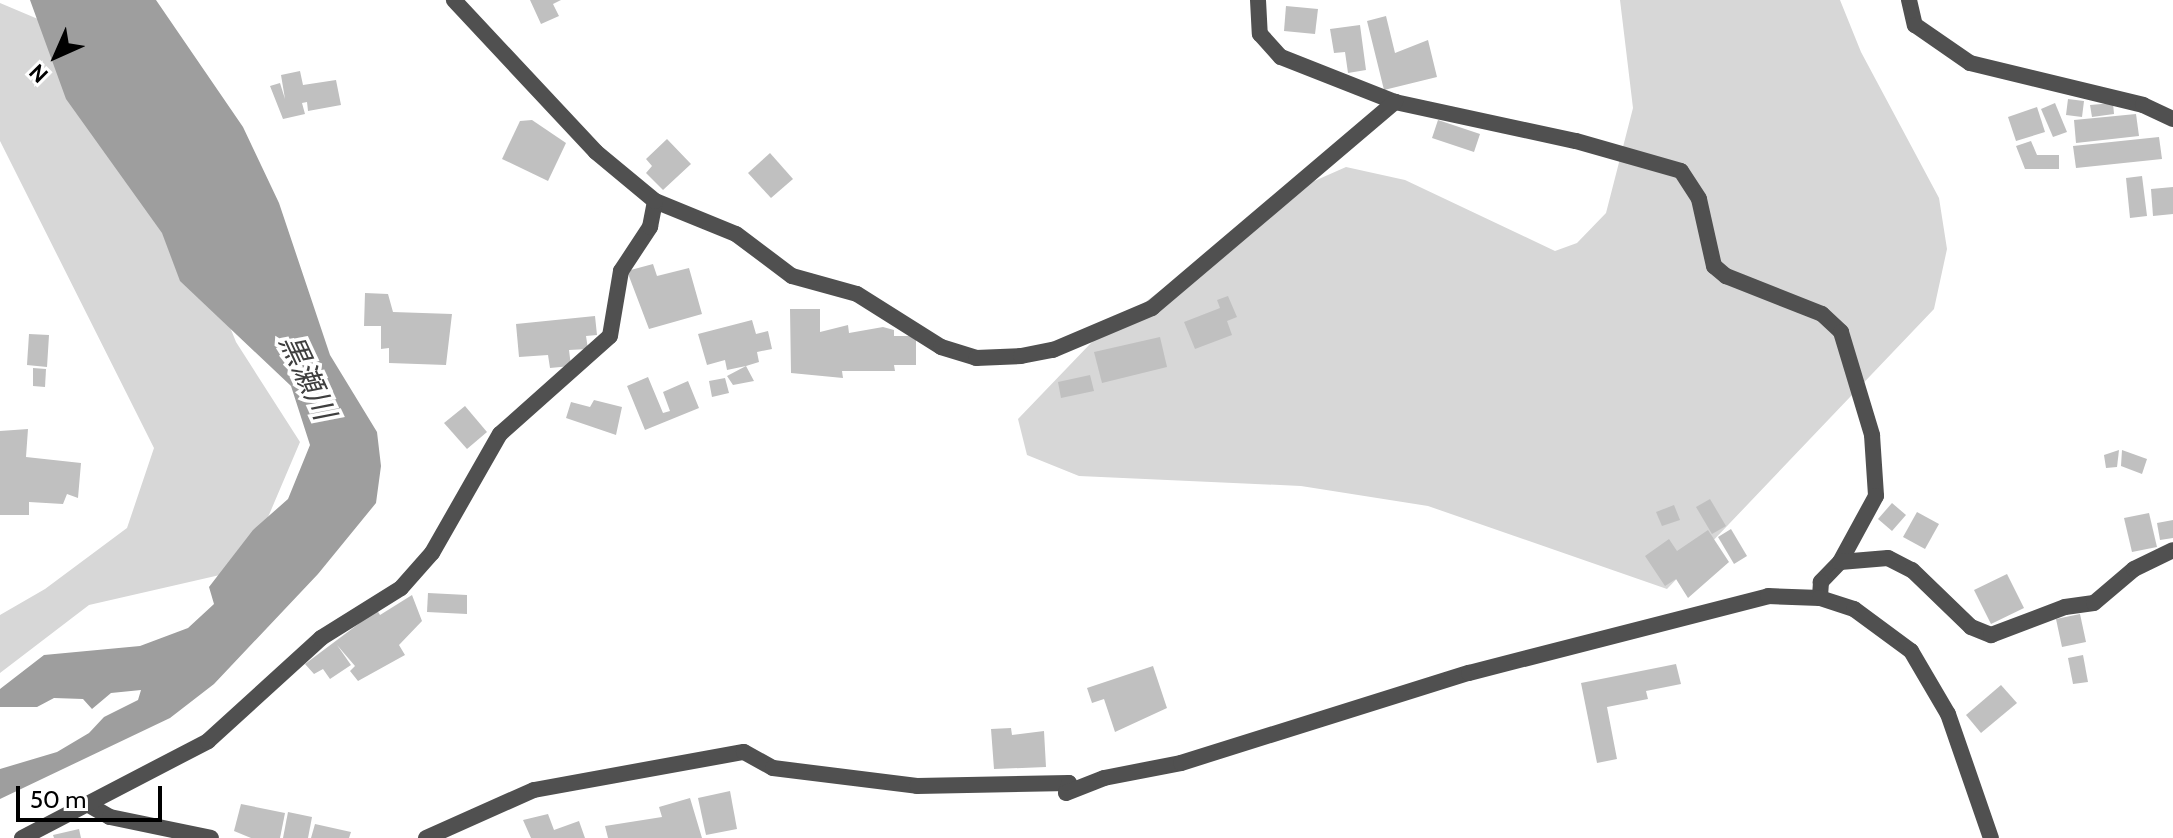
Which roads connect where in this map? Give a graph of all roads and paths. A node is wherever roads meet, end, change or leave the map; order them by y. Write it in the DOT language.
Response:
graph roads {
  1 [pos="454,0"];
  2 [pos="1258,0"];
  3 [pos="1909,0"];
  4 [pos="1395,102"];
  5 [pos="2173,119"];
  6 [pos="655,201"];
  7 [pos="2173,550"];
  8 [pos="1840,562"];
  9 [pos="1820,598"];
  10 [pos="89,805"];
  11 [pos="22,838"];
  12 [pos="211,838"];
  13 [pos="426,838"];
  14 [pos="1991,838"];
  1 -- 6 [label="street"];
  2 -- 4 [label="street"];
  3 -- 5 [label="street"];
  4 -- 6 [label="street"];
  4 -- 8 [label="street"];
  6 -- 10 [label="street"];
  7 -- 8 [label="street"];
  8 -- 9 [label="street"];
  9 -- 13 [label="street"];
  9 -- 14 [label="street"];
  10 -- 11 [label="street"];
  10 -- 12 [label="street"];
}
